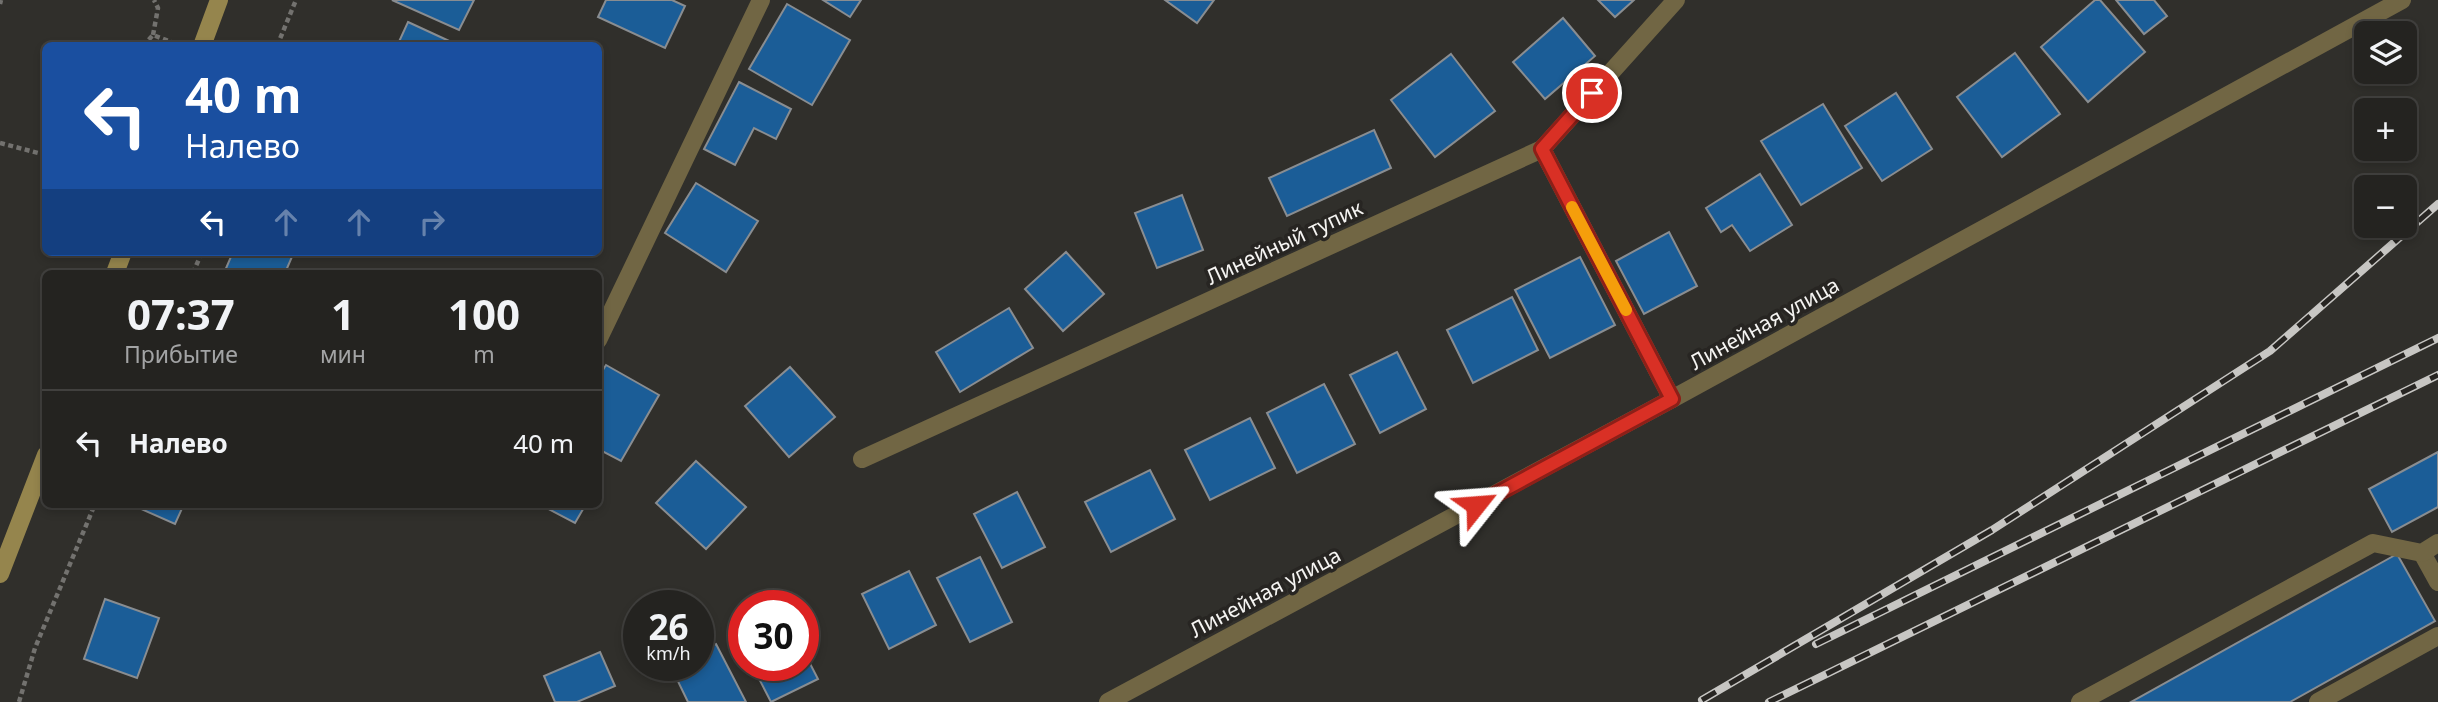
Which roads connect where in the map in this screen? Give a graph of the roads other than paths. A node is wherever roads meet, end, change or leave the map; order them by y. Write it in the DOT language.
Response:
graph roads {
  1 [pos="219,0"];
  2 [pos="761,0"];
  3 [pos="1676,0"];
  4 [pos="2402,0"];
  5 [pos="203,42"];
  6 [pos="1542,149"];
  7 [pos="602,332"];
  8 [pos="1672,399"];
  9 [pos="862,459"];
  10 [pos="42,465"];
  11 [pos="2438,543"];
  12 [pos="2422,553"];
  13 [pos="0,574"];
  14 [pos="2438,582"];
  15 [pos="2438,636"];
  16 [pos="1108,702"];
  17 [pos="2080,702"];
  18 [pos="2318,702"];
  1 -- 5 [label="main road"];
  2 -- 7 [label="street"];
  3 -- 6 [label="street, Линейный тупик"];
  4 -- 8 [label="street, Линейная улица"];
  6 -- 8 [label="street"];
  6 -- 9 [label="street, Линейный тупик"];
  8 -- 16 [label="street, Линейная улица"];
  10 -- 13 [label="main road"];
  11 -- 12 [label="street"];
  12 -- 14 [label="street"];
  12 -- 17 [label="street"];
  15 -- 18 [label="street"];
}
